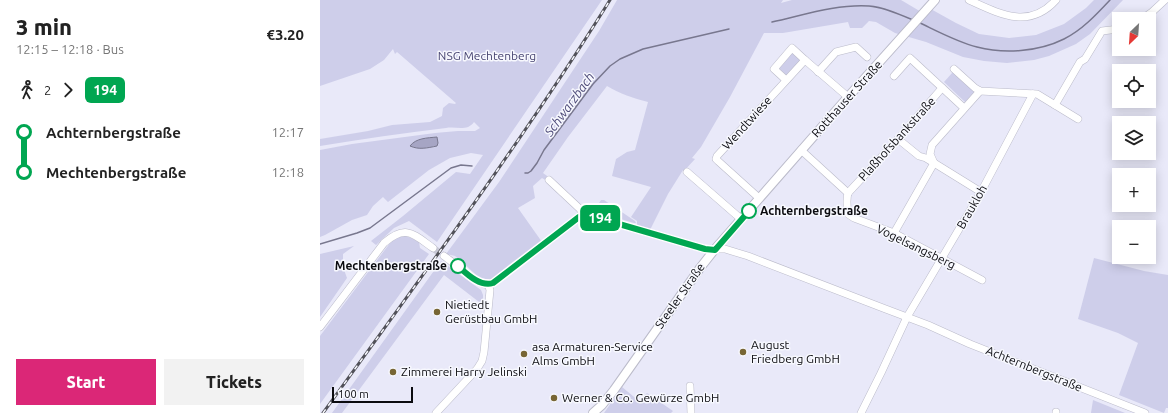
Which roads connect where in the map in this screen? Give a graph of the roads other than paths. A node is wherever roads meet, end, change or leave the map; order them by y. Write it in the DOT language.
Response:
graph roads {
  1 [pos="936,0"];
  2 [pos="969,0"];
  3 [pos="1056,0"];
  4 [pos="1165,0"];
  5 [pos="1152,12"];
  6 [pos="1112,30"];
  7 [pos="867,57"];
  8 [pos="806,60"];
  9 [pos="954,69"];
  10 [pos="818,72"];
  11 [pos="894,76"];
  12 [pos="786,80"];
  13 [pos="942,88"];
  14 [pos="980,91"];
  15 [pos="1033,94"];
  16 [pos="848,97"];
  17 [pos="1055,105"];
  18 [pos="964,108"];
  19 [pos="1078,119"];
  20 [pos="898,139"];
  21 [pos="801,150"];
  22 [pos="934,163"];
  23 [pos="687,172"];
  24 [pos="549,180"];
  25 [pos="981,192"];
  26 [pos="848,193"];
  27 [pos="759,198"];
  28 [pos="583,215"];
  29 [pos="741,219"];
  30 [pos="894,233"];
  31 [pos="433,248"];
  32 [pos="715,250"];
  33 [pos="444,256"];
  34 [pos="942,259"];
  35 [pos="982,280"];
  36 [pos="488,284"];
  37 [pos="907,317"];
  38 [pos="320,327"];
  39 [pos="690,386"];
  40 [pos="436,413"];
  41 [pos="593,413"];
  42 [pos="691,413"];
  43 [pos="861,413"];
  44 [pos="1145,413"];
  1 -- 16 [label="main road, Rotthauser Straße"];
  2 -- 3 [label="street"];
  4 -- 5 [label="street"];
  6 -- 17 [label="street"];
  7 -- 10 [label="street"];
  8 -- 10 [label="street"];
  8 -- 12 [label="street, Wendtwiese"];
  8 -- 12 [label="street"];
  9 -- 14 [label="street"];
  10 -- 16 [label="street"];
  11 -- 13 [label="street, Plaßhofsbankstraße"];
  12 -- 27 [label="street, Wendtwiese"];
  13 -- 18 [label="street"];
  13 -- 20 [label="street, Plaßhofsbankstraße"];
  14 -- 15 [label="street"];
  14 -- 18 [label="street"];
  15 -- 17 [label="street"];
  15 -- 25 [label="street, Braukloh"];
  16 -- 21 [label="main road, Rotthauser Straße"];
  17 -- 19 [label="street"];
  18 -- 22 [label="street"];
  20 -- 22 [label="street"];
  20 -- 26 [label="street, Plaßhofsbankstraße"];
  21 -- 26 [label="street"];
  21 -- 27 [label="main road, Rotthauser Straße"];
  22 -- 25 [label="street"];
  22 -- 30 [label="street"];
  23 -- 29 [label="street"];
  24 -- 28 [label="street"];
  25 -- 34 [label="street, Braukloh"];
  26 -- 30 [label="street, Vogelsangsberg"];
  27 -- 29 [label="main road, Steeler Straße"];
  28 -- 32 [label="street, Achternbergstraße"];
  28 -- 36 [label="street"];
  29 -- 32 [label="main road, Steeler Straße"];
  30 -- 34 [label="street, Vogelsangsberg"];
  31 -- 38 [label="street"];
  32 -- 37 [label="street, Achternbergstraße"];
  32 -- 41 [label="main road, Steeler Straße"];
  33 -- 36 [label="street"];
  34 -- 35 [label="street, Vogelsangsberg"];
  34 -- 37 [label="street, Braukloh"];
  36 -- 40 [label="street"];
  37 -- 43 [label="street, Braukloh"];
  37 -- 44 [label="street, Achternbergstraße"];
  39 -- 42 [label="street"];
}
